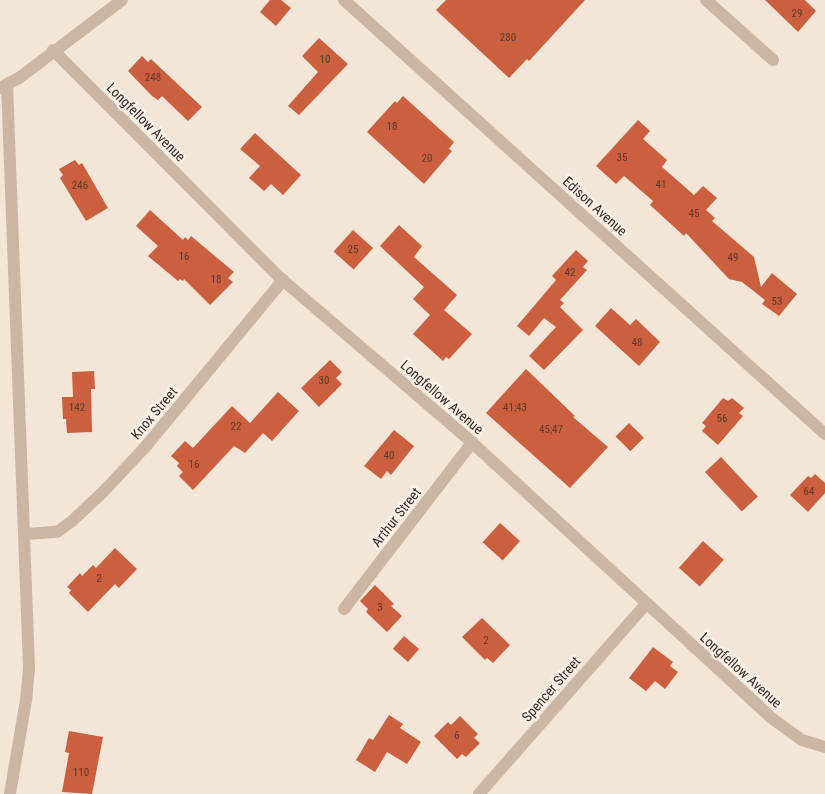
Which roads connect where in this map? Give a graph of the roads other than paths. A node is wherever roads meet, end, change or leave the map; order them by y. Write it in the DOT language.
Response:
graph roads {
  1 [pos="122,0"];
  2 [pos="344,0"];
  3 [pos="706,0"];
  4 [pos="53,50"];
  5 [pos="773,60"];
  6 [pos="4,86"];
  7 [pos="283,280"];
  8 [pos="825,434"];
  9 [pos="472,443"];
  10 [pos="26,534"];
  11 [pos="646,604"];
  12 [pos="344,609"];
  13 [pos="825,747"];
  14 [pos="10,794"];
  15 [pos="479,794"];
  1 -- 4 [label="street"];
  2 -- 8 [label="street, Edison Avenue"];
  3 -- 5 [label="street"];
  4 -- 6 [label="street"];
  4 -- 7 [label="street, Longfellow Avenue"];
  6 -- 10 [label="street"];
  7 -- 9 [label="street, Longfellow Avenue"];
  7 -- 10 [label="street, Knox Street"];
  9 -- 11 [label="street, Longfellow Avenue"];
  9 -- 12 [label="street, Arthur Street"];
  10 -- 14 [label="street"];
  11 -- 13 [label="street, Longfellow Avenue"];
  11 -- 15 [label="street, Spencer Street"];
}
